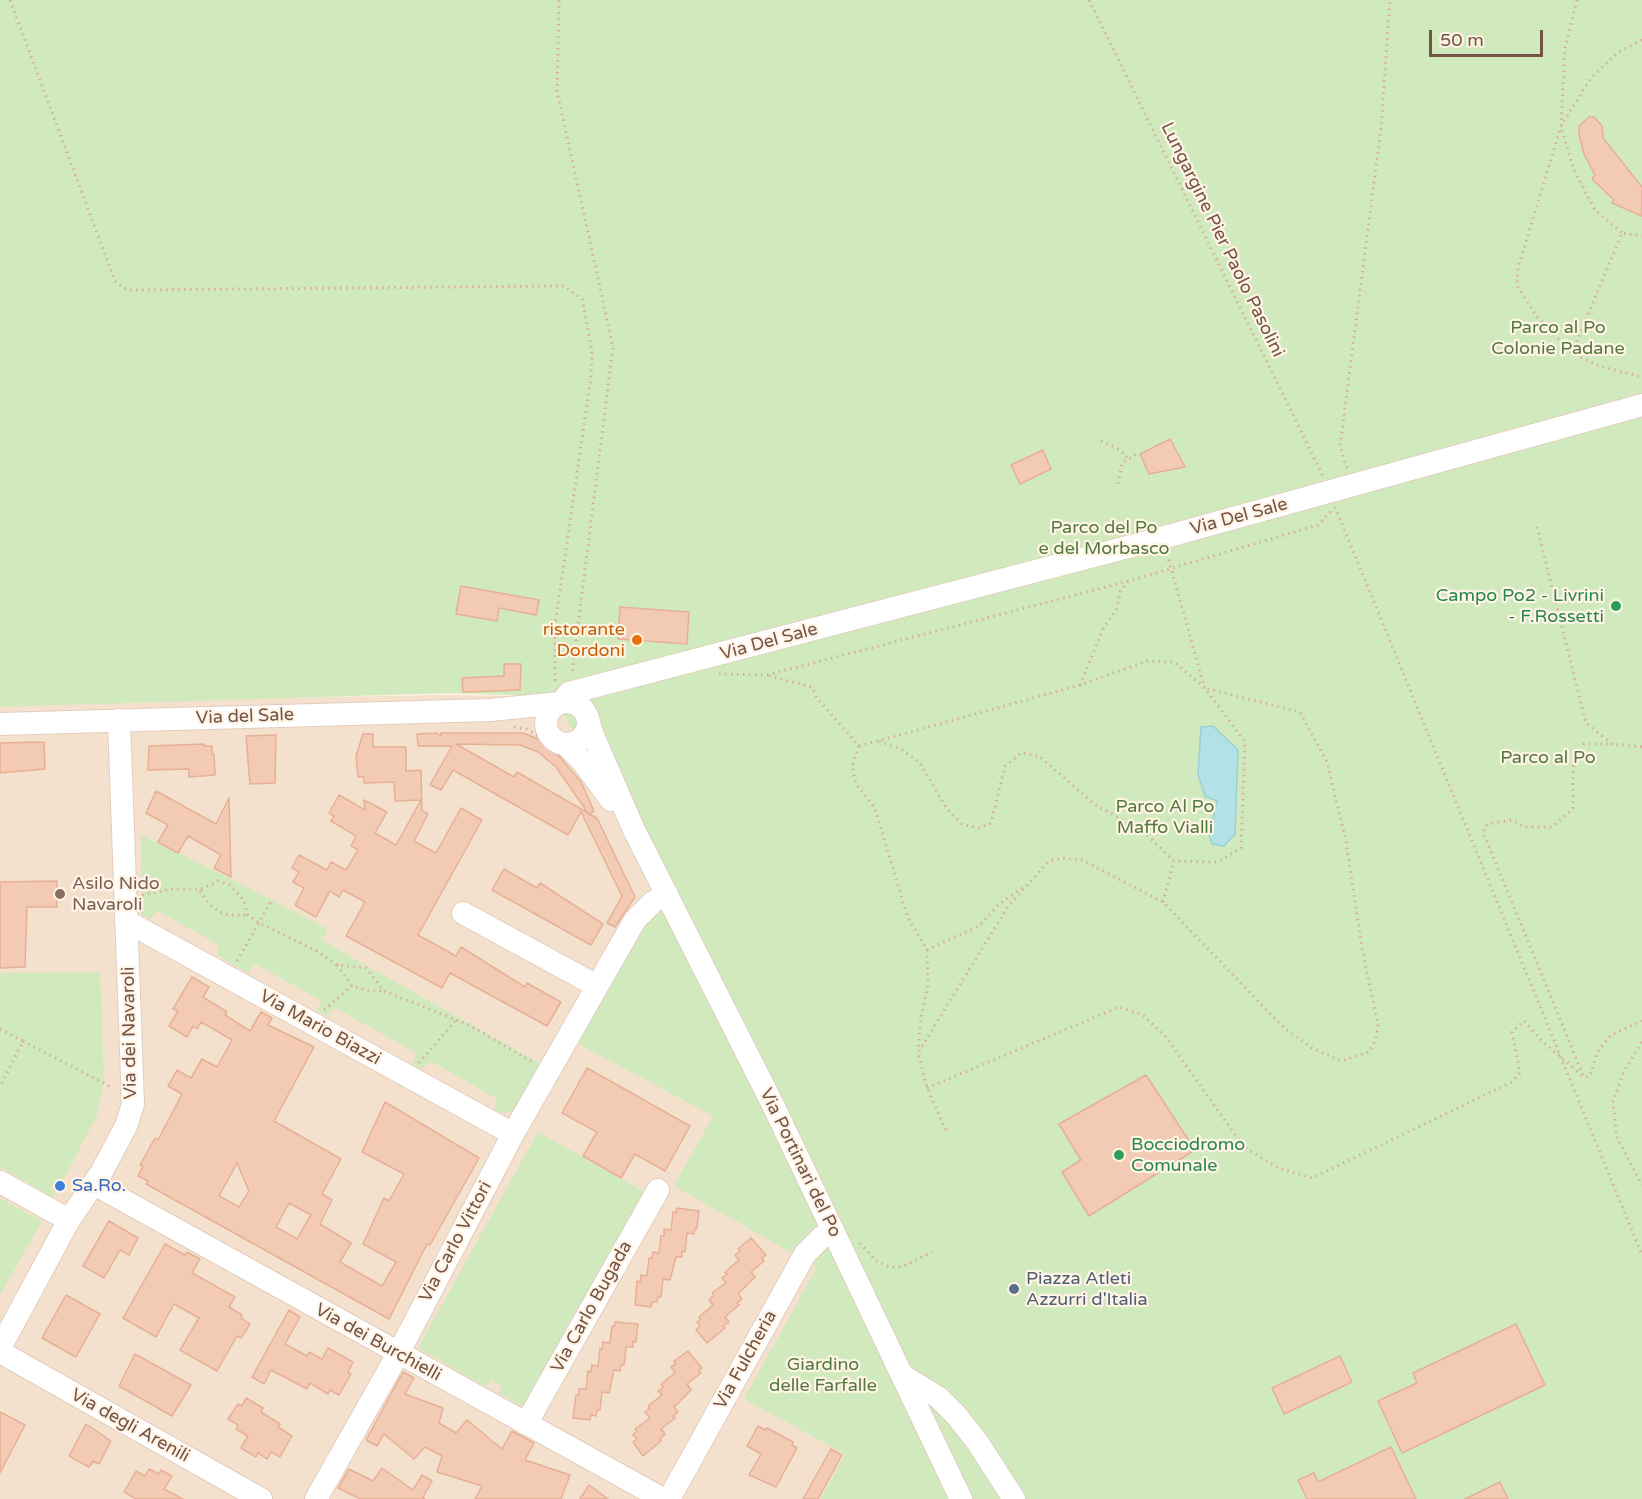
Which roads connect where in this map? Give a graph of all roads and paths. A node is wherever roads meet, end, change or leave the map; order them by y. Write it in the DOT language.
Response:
graph roads {
  1 [pos="10,0"];
  2 [pos="559,0"];
  3 [pos="1089,0"];
  4 [pos="1390,0"];
  5 [pos="1577,0"];
  6 [pos="1642,40"];
  7 [pos="1561,126"];
  8 [pos="1622,233"];
  9 [pos="1642,236"];
  10 [pos="1572,353"];
  11 [pos="1642,377"];
  12 [pos="1642,405"];
  13 [pos="1101,441"];
  14 [pos="1138,453"];
  15 [pos="1128,459"];
  16 [pos="1118,484"];
  17 [pos="1353,485"];
  18 [pos="1329,492"];
  19 [pos="1537,527"];
  20 [pos="1170,567"];
  21 [pos="1129,581"];
  22 [pos="718,675"];
  23 [pos="767,675"];
  24 [pos="1080,685"];
  25 [pos="1205,688"];
  26 [pos="574,702"];
  27 [pos="490,710"];
  28 [pos="119,720"];
  29 [pos="0,724"];
  30 [pos="509,726"];
  31 [pos="556,741"];
  32 [pos="878,741"];
  33 [pos="1612,744"];
  34 [pos="859,746"];
  35 [pos="1642,747"];
  36 [pos="634,830"];
  37 [pos="1174,861"];
  38 [pos="1030,882"];
  39 [pos="200,890"];
  40 [pos="667,894"];
  41 [pos="272,900"];
  42 [pos="1163,902"];
  43 [pos="463,913"];
  44 [pos="126,915"];
  45 [pos="248,915"];
  46 [pos="259,923"];
  47 [pos="927,950"];
  48 [pos="337,965"];
  49 [pos="228,977"];
  50 [pos="352,986"];
  51 [pos="597,986"];
  52 [pos="384,991"];
  53 [pos="455,1021"];
  54 [pos="1642,1021"];
  55 [pos="314,1025"];
  56 [pos="0,1029"];
  57 [pos="23,1041"];
  58 [pos="1642,1042"];
  59 [pos="918,1053"];
  60 [pos="1562,1059"];
  61 [pos="549,1071"];
  62 [pos="1584,1077"];
  63 [pos="411,1078"];
  64 [pos="0,1088"];
  65 [pos="927,1088"];
  66 [pos="117,1097"];
  67 [pos="946,1130"];
  68 [pos="513,1134"];
  69 [pos="0,1182"];
  70 [pos="94,1184"];
  71 [pos="1642,1185"];
  72 [pos="658,1190"];
  73 [pos="69,1220"];
  74 [pos="833,1230"];
  75 [pos="933,1252"];
  76 [pos="1642,1255"];
  77 [pos="0,1350"];
  78 [pos="398,1354"];
  79 [pos="902,1375"];
  80 [pos="526,1424"];
  81 [pos="969,1431"];
  82 [pos="939,1452"];
  83 [pos="261,1499"];
  84 [pos="316,1499"];
  85 [pos="663,1499"];
  86 [pos="669,1499"];
  87 [pos="961,1499"];
  88 [pos="1014,1499"];
  1 -- 26 [label="path"];
  2 -- 26 [label="path"];
  3 -- 18 [label="path, Lungargine Pier Paolo Pasolini"];
  4 -- 17 [label="path"];
  5 -- 7 [label="path"];
  6 -- 7 [label="path"];
  7 -- 8 [label="path"];
  7 -- 10 [label="path"];
  8 -- 9 [label="path"];
  8 -- 10 [label="path"];
  10 -- 11 [label="path"];
  12 -- 17 [label="street, Via Del Sale"];
  13 -- 15 [label="path"];
  14 -- 15 [label="path"];
  15 -- 16 [label="path"];
  17 -- 18 [label="street, Via Del Sale"];
  18 -- 20 [label="path"];
  18 -- 26 [label="street, Via Del Sale"];
  18 -- 60 [label="path, Lungargine Pier Paolo Pasolini"];
  19 -- 33 [label="path"];
  20 -- 21 [label="path"];
  20 -- 25 [label="path"];
  21 -- 23 [label="path"];
  21 -- 24 [label="path"];
  22 -- 23 [label="path"];
  23 -- 34 [label="path"];
  24 -- 25 [label="path"];
  24 -- 32 [label="path"];
  25 -- 37 [label="path"];
  25 -- 42 [label="path"];
  26 -- 27 [label="street, Via del Sale"];
  26 -- 31 [label="street"];
  26 -- 31 [label="street"];
  26 -- 36 [label="street, Via Portinari del Po"];
  27 -- 28 [label="street, Via del Sale"];
  27 -- 31 [label="street, Via del Sale"];
  28 -- 29 [label="street, Via del Sale"];
  28 -- 44 [label="street, Via dei Navaroli"];
  30 -- 31 [label="path"];
  31 -- 36 [label="street, Via Portinari del Po"];
  32 -- 34 [label="path"];
  32 -- 37 [label="path"];
  33 -- 35 [label="path"];
  33 -- 62 [label="path"];
  34 -- 47 [label="path"];
  36 -- 40 [label="street, Via Portinari del Po"];
  37 -- 42 [label="path"];
  38 -- 42 [label="path"];
  38 -- 47 [label="path"];
  38 -- 59 [label="path"];
  39 -- 44 [label="path"];
  39 -- 45 [label="path"];
  39 -- 45 [label="path"];
  40 -- 51 [label="street, Via Carlo Vittori"];
  40 -- 74 [label="street, Via Portinari del Po"];
  41 -- 46 [label="path"];
  43 -- 51 [label="street"];
  44 -- 49 [label="street, Via Mario Biazzi"];
  44 -- 70 [label="street, Via dei Navaroli"];
  45 -- 46 [label="path"];
  46 -- 48 [label="path"];
  46 -- 49 [label="path"];
  47 -- 59 [label="path"];
  48 -- 50 [label="path"];
  48 -- 52 [label="path"];
  49 -- 55 [label="street, Via Mario Biazzi"];
  50 -- 52 [label="path"];
  50 -- 55 [label="path"];
  51 -- 61 [label="street, Via Carlo Vittori"];
  52 -- 53 [label="path"];
  53 -- 61 [label="path"];
  53 -- 63 [label="path"];
  54 -- 62 [label="path"];
  55 -- 63 [label="street, Via Mario Biazzi"];
  56 -- 57 [label="path"];
  57 -- 64 [label="path"];
  57 -- 66 [label="path"];
  58 -- 71 [label="path"];
  59 -- 65 [label="path"];
  60 -- 62 [label="path"];
  60 -- 65 [label="path"];
  60 -- 76 [label="path, Lungargine Pier Paolo Pasolini"];
  61 -- 68 [label="street, Via Carlo Vittori"];
  63 -- 68 [label="street, Via Mario Biazzi"];
  65 -- 67 [label="path"];
  68 -- 78 [label="street, Via Carlo Vittori"];
  69 -- 73 [label="street"];
  70 -- 73 [label="street, Via dei Navaroli"];
  70 -- 78 [label="street, Via dei Burchielli"];
  72 -- 80 [label="street, Via Carlo Bugada"];
  73 -- 77 [label="street, Via dei Navaroli"];
  74 -- 75 [label="path"];
  74 -- 79 [label="street, Via Portinari del Po"];
  74 -- 86 [label="street, Via Fulcheria"];
  77 -- 83 [label="street, Via degli Arenili"];
  78 -- 80 [label="street, Via dei Burchielli"];
  78 -- 84 [label="street, Via Carlo Vittori"];
  79 -- 81 [label="street"];
  79 -- 82 [label="street, Via Portinari del Po"];
  80 -- 85 [label="street, Via dei Burchielli"];
  81 -- 82 [label="street"];
  81 -- 88 [label="street"];
  82 -- 87 [label="street, Via Portinari del Po"];
}
